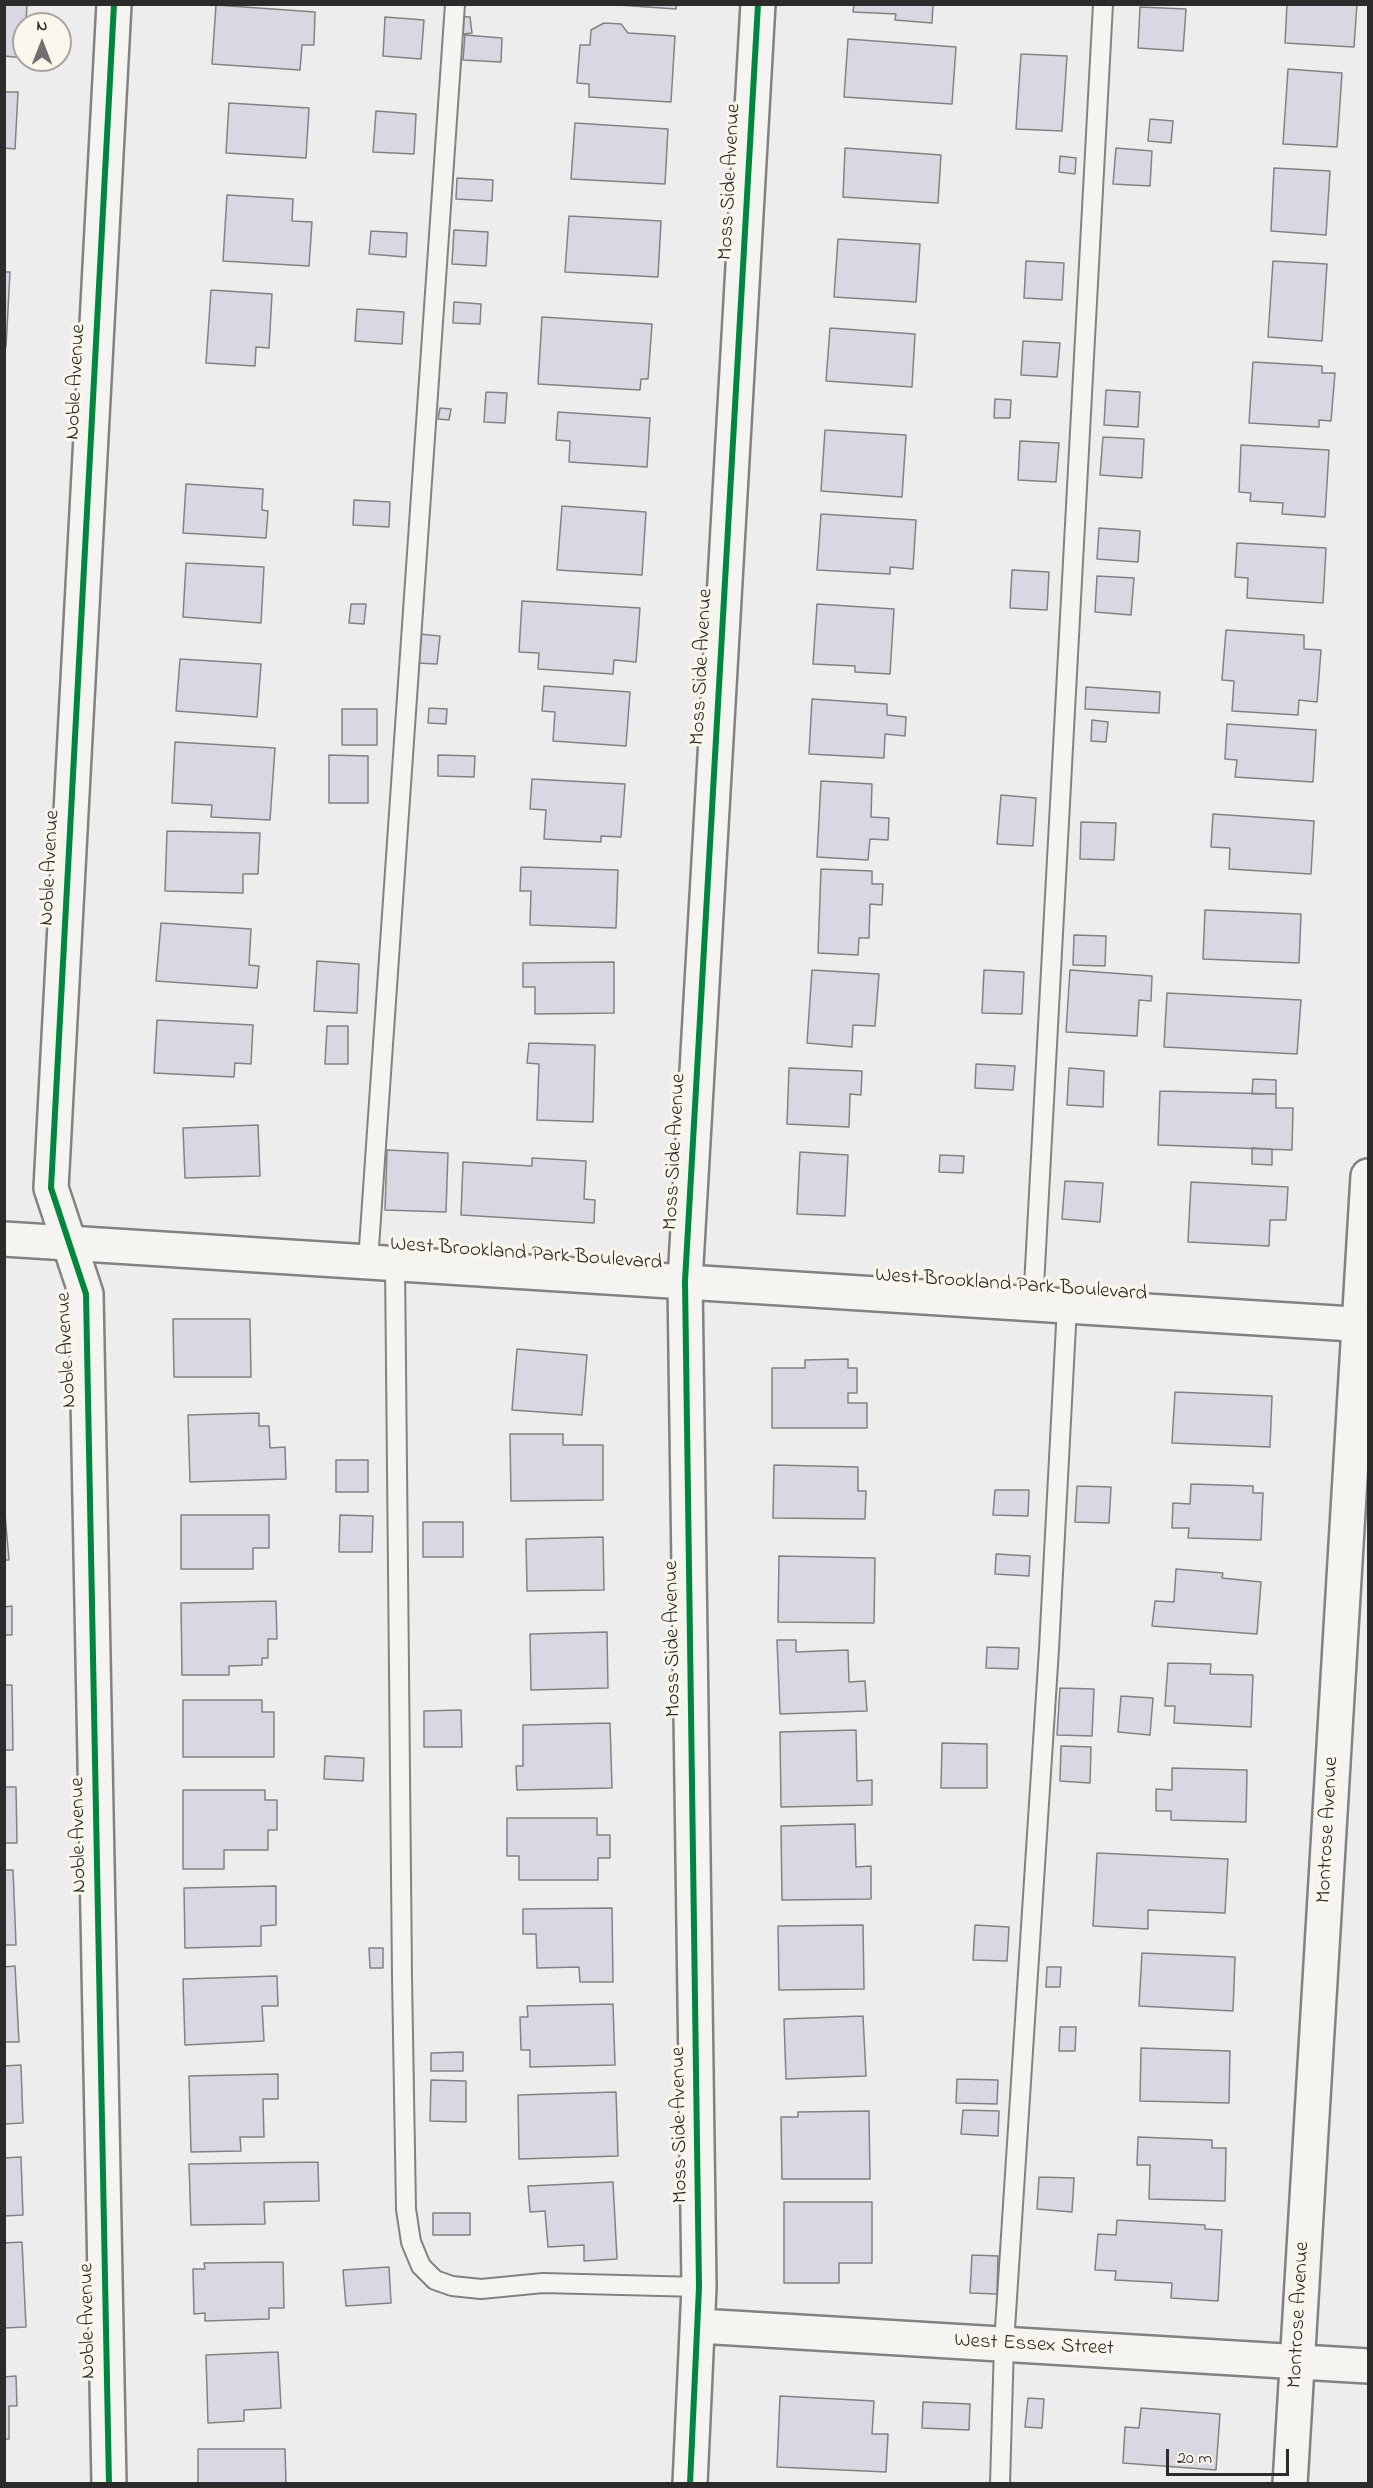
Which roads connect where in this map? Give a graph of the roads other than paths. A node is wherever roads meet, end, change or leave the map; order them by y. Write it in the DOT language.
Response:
graph roads {
  1 [pos="114,4"];
  2 [pos="455,4"];
  3 [pos="758,4"];
  4 [pos="1103,4"];
  5 [pos="1368,1176"];
  6 [pos="4,1239"];
  7 [pos="69,1243"];
  8 [pos="382,1262"];
  9 [pos="685,1281"];
  10 [pos="1032,1305"];
  11 [pos="1067,1306"];
  12 [pos="1364,1324"];
  13 [pos="699,2287"];
  14 [pos="699,2326"];
  15 [pos="1004,2344"];
  16 [pos="1298,2362"];
  17 [pos="1368,2366"];
  18 [pos="109,2484"];
  19 [pos="690,2484"];
  20 [pos="1000,2484"];
  21 [pos="1290,2484"];
  1 -- 7 [label="street, Noble Avenue"];
  2 -- 8 [label="lane"];
  3 -- 9 [label="street, Moss Side Avenue"];
  4 -- 10 [label="lane"];
  5 -- 12 [label="street, Montrose Avenue"];
  6 -- 7 [label="street, West Brookland Park Boulevard"];
  7 -- 8 [label="street, West Brookland Park Boulevard"];
  7 -- 18 [label="street, Noble Avenue"];
  8 -- 9 [label="street, West Brookland Park Boulevard"];
  8 -- 13 [label="lane"];
  9 -- 10 [label="street, West Brookland Park Boulevard"];
  9 -- 13 [label="street, Moss Side Avenue"];
  10 -- 11 [label="street, West Brookland Park Boulevard"];
  11 -- 12 [label="street, West Brookland Park Boulevard"];
  11 -- 15 [label="lane"];
  12 -- 16 [label="street, Montrose Avenue"];
  13 -- 14 [label="street, Moss Side Avenue"];
  14 -- 15 [label="street, West Essex Street"];
  14 -- 19 [label="street, Moss Side Avenue"];
  15 -- 16 [label="street, West Essex Street"];
  15 -- 20 [label="lane"];
  16 -- 17 [label="street, West Essex Street"];
  16 -- 21 [label="street, Montrose Avenue"];
}
